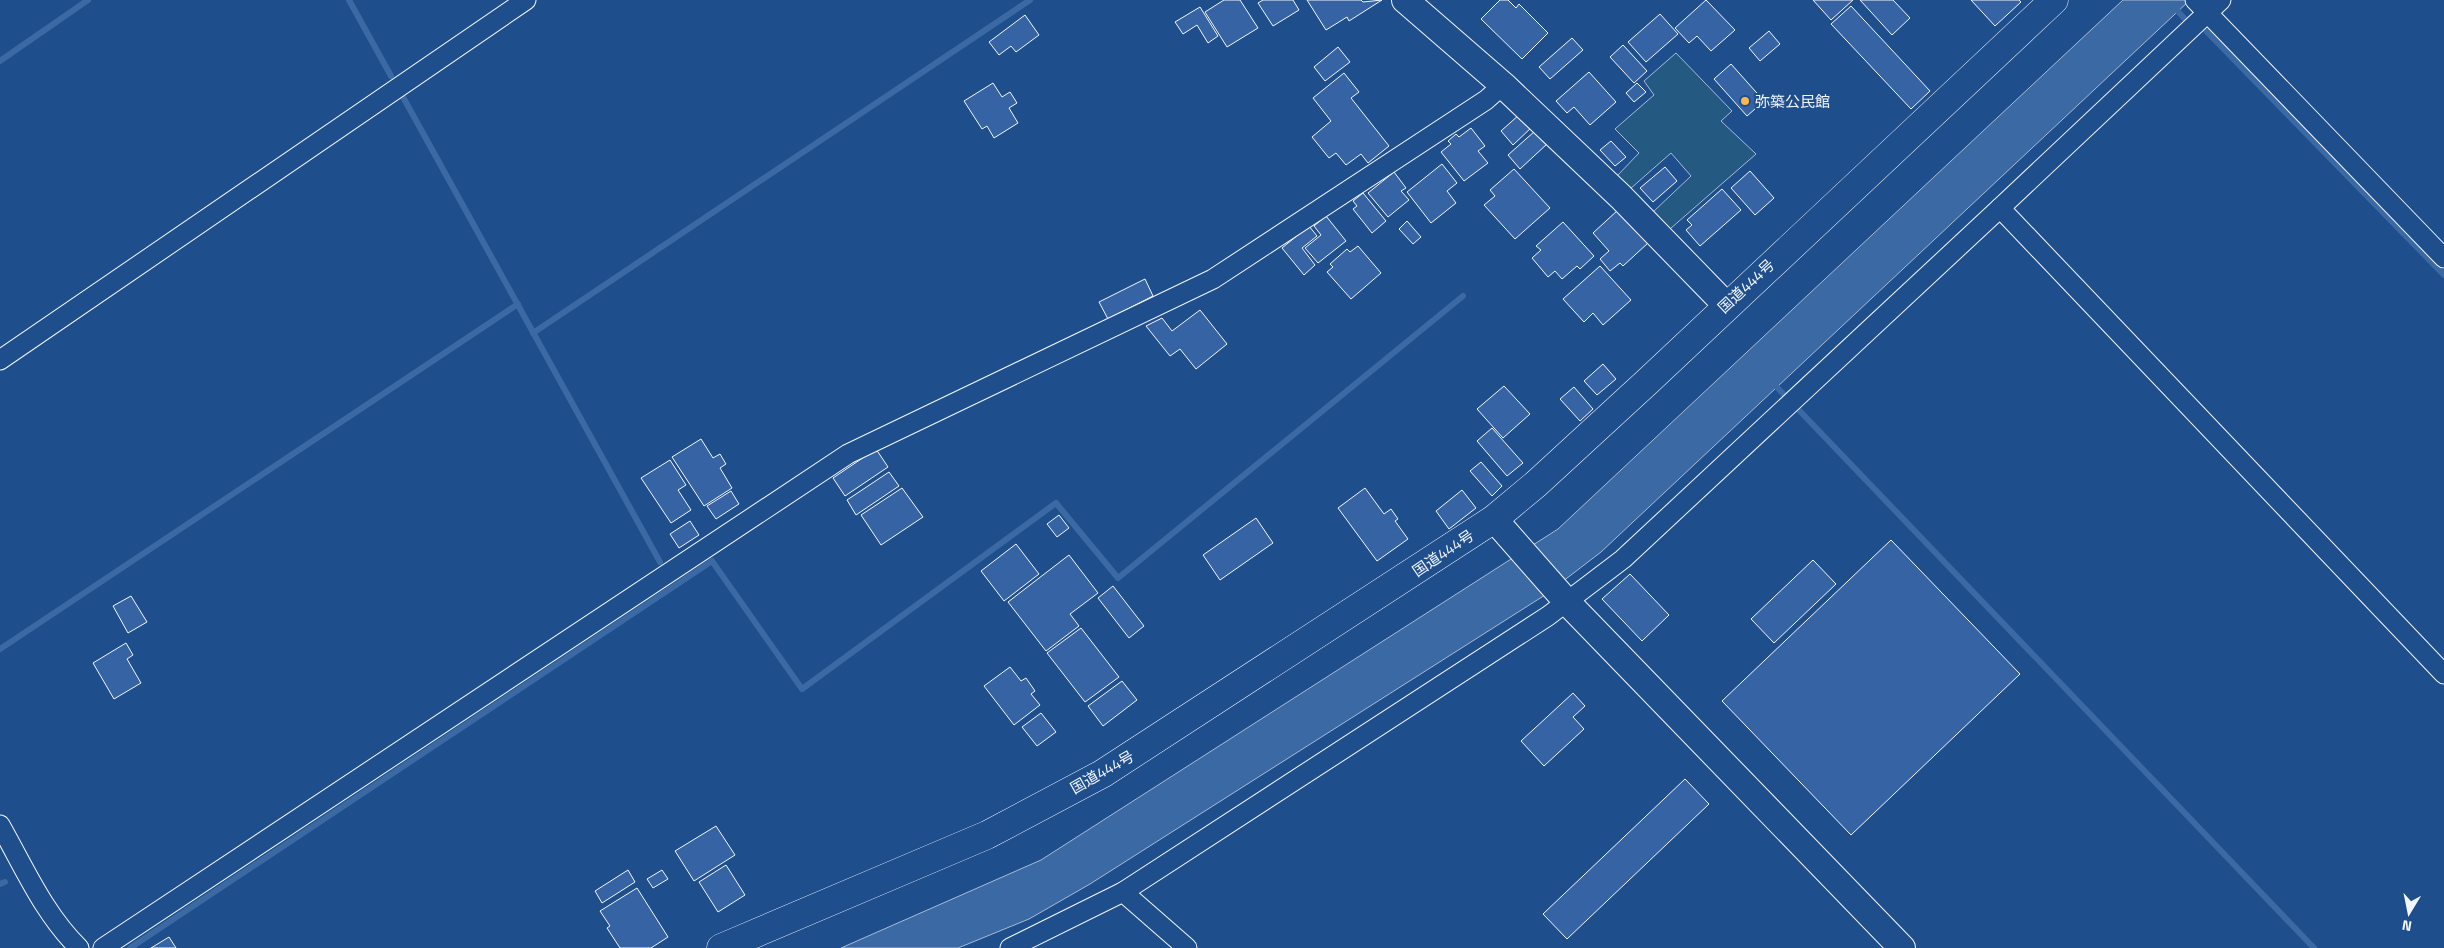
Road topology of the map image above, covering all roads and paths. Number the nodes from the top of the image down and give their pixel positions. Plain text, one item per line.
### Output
1 (526, 0) edge
2 (1405, 0) edge
3 (2054, 0) edge
4 (2220, 0) edge
5 (2200, 6) edge
6 (1503, 85) junction
7 (2000, 208) junction
8 (2444, 258) edge
9 (1726, 306) junction
10 (0, 360) edge
11 (1494, 519) junction
12 (1564, 598) junction
13 (2444, 674) edge
14 (0, 825) edge
15 (1123, 892) junction
16 (79, 948) edge
17 (103, 948) edge
18 (721, 948) edge
19 (1010, 948) edge
20 (1187, 948) edge
21 (1902, 948) edge

1 - 10 street
2 - 6 street
3 - 9 highway, 国道444号
4 - 5 street
5 - 7 street
5 - 8 street
6 - 9 street
6 - 17 street
7 - 12 street
7 - 13 street
9 - 11 highway, 国道444号
11 - 12 street
11 - 18 highway, 国道444号
12 - 15 street
12 - 21 street
14 - 16 street
15 - 19 street
15 - 20 street

